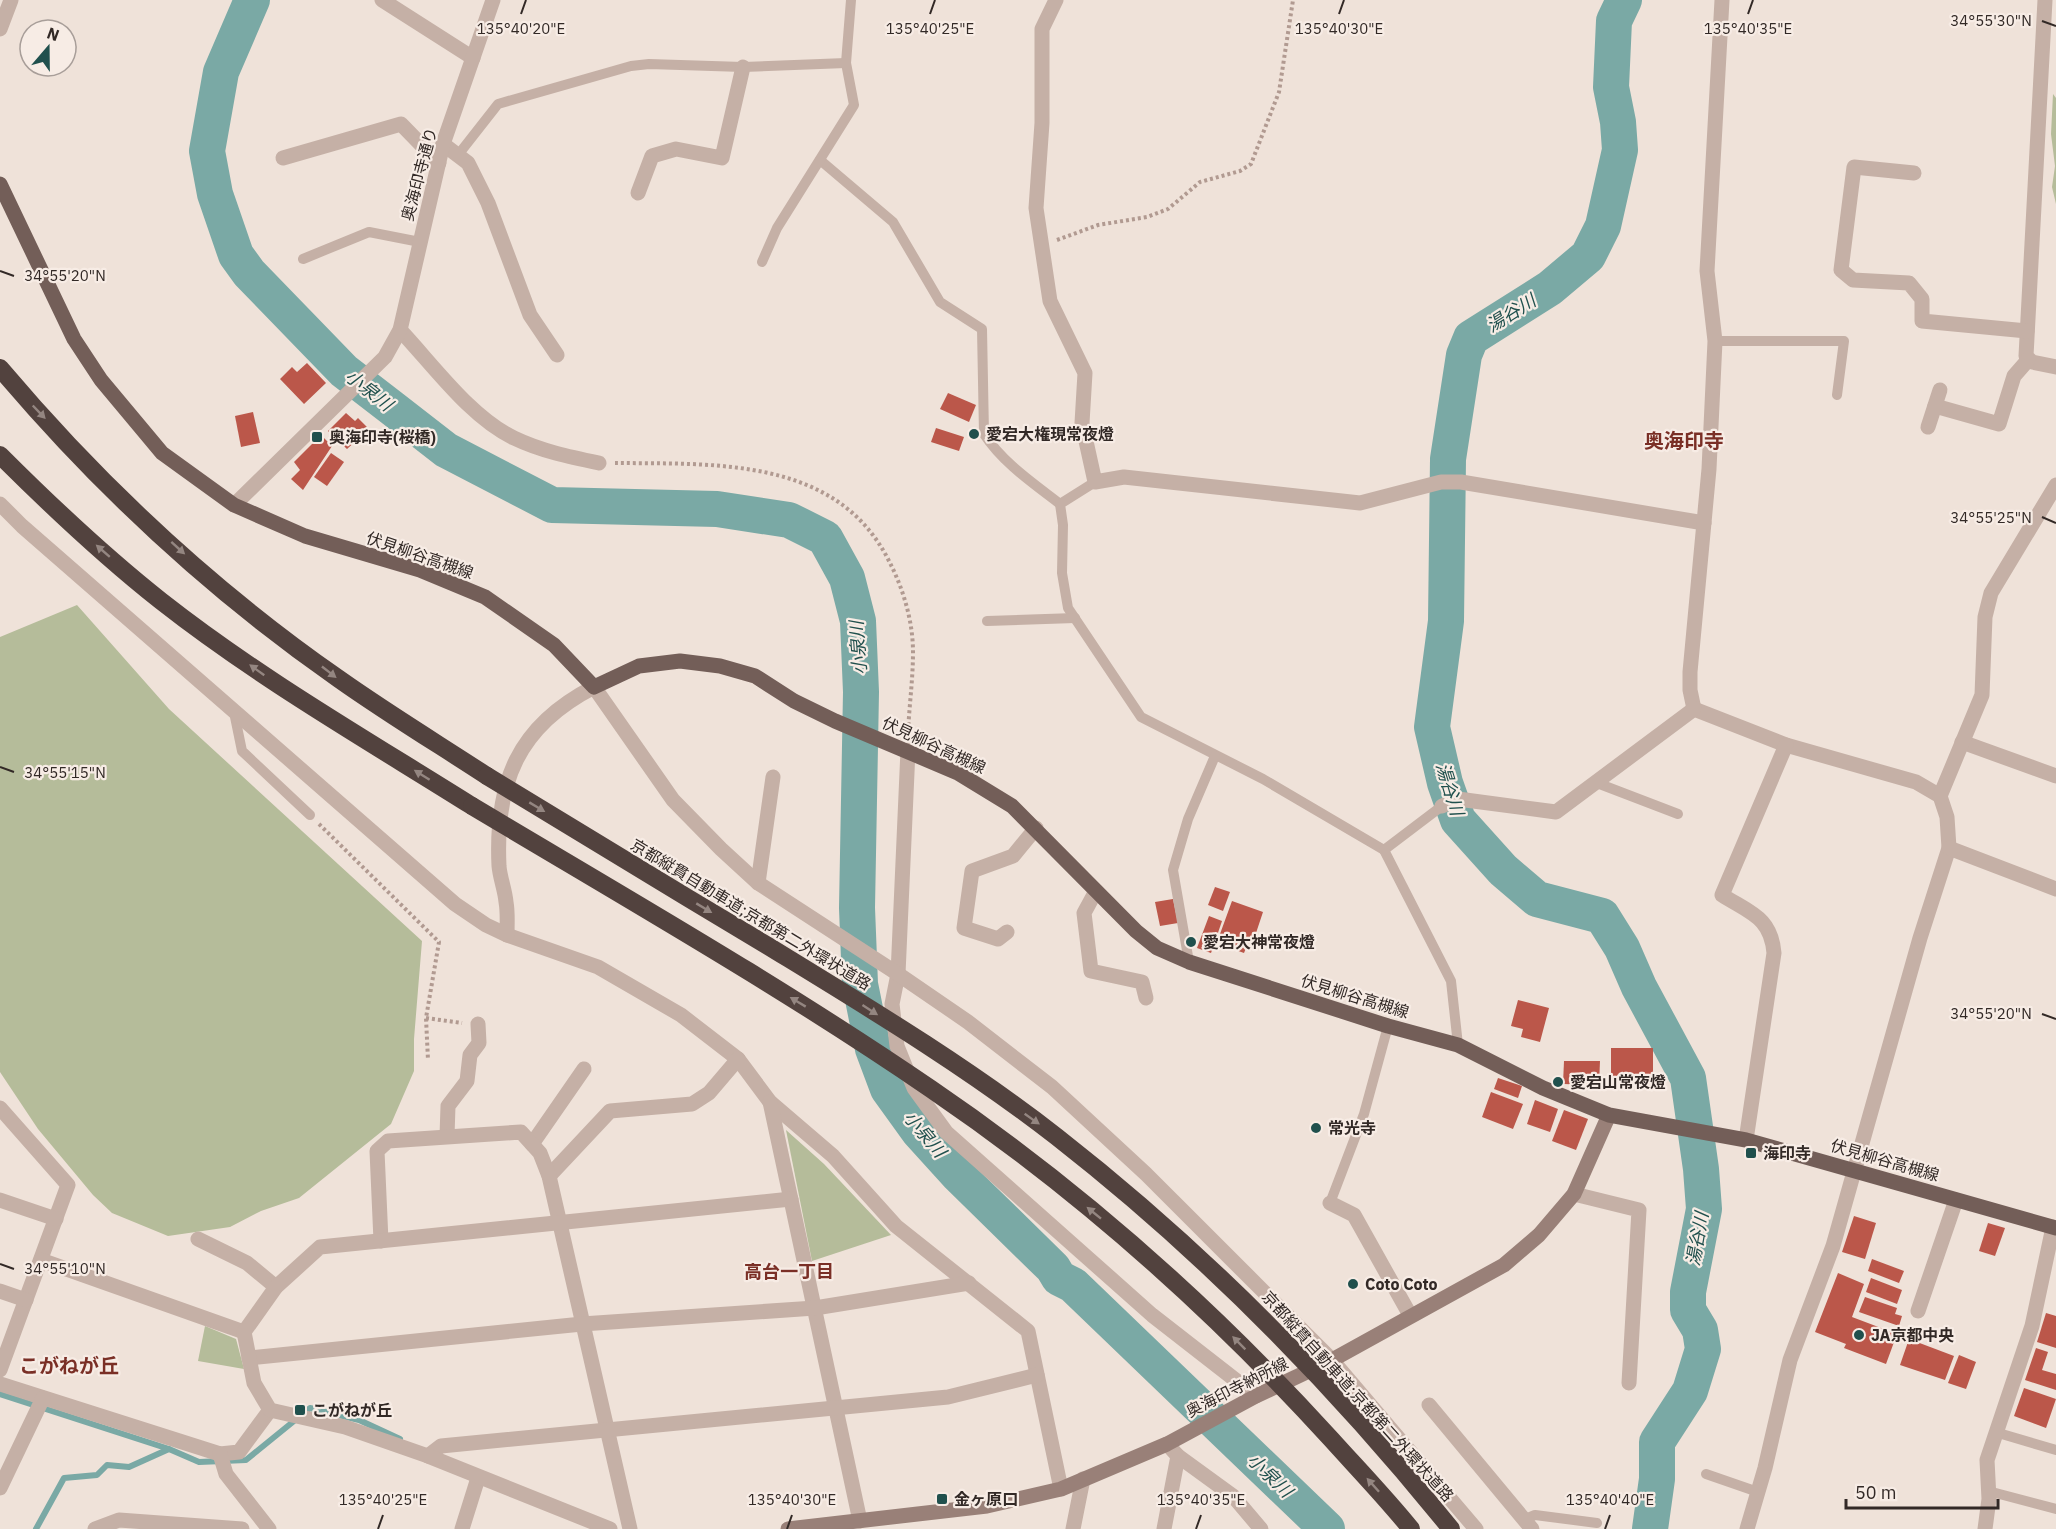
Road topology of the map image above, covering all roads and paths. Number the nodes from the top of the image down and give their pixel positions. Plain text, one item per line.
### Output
1 (382, 0) edge
2 (493, 0) edge
3 (851, 0) edge
4 (1056, 0) edge
5 (1293, 0) edge
6 (1722, 0) edge
7 (2045, 0) edge
8 (15, 3) edge
9 (0, 29) edge
10 (473, 58) junction
11 (846, 63) junction
12 (743, 67) junction
13 (443, 144) junction
14 (458, 155) junction
15 (283, 158) dead end
16 (820, 160) junction
17 (439, 163) junction
18 (1914, 173) dead end
19 (0, 184) edge
20 (638, 193) dead end
21 (420, 242) junction
22 (1042, 246) junction
23 (303, 259) dead end
24 (762, 262) dead end
25 (400, 330) junction
26 (2027, 331) junction
27 (1715, 341) junction
28 (557, 355) dead end
29 (2028, 360) junction
30 (2056, 367) edge
31 (0, 368) edge
32 (1940, 390) dead end
33 (1838, 395) dead end
34 (1935, 406) junction
35 (1928, 428) dead end
36 (0, 455) edge
37 (598, 463) joint
38 (1095, 482) junction
39 (2056, 485) edge
40 (0, 504) edge
41 (1060, 504) junction
42 (234, 505) junction
43 (1704, 524) junction
44 (1075, 618) junction
45 (987, 621) dead end
46 (594, 687) junction
47 (1694, 709) junction
48 (234, 711) junction
49 (1962, 742) junction
50 (1786, 745) junction
51 (905, 749) junction
52 (1215, 756) junction
53 (2056, 776) edge
54 (773, 777) dead end
55 (1597, 783) junction
56 (1940, 796) junction
57 (1442, 806) joint
58 (310, 814) joint
59 (1678, 814) dead end
60 (1036, 828) junction
61 (1949, 848) junction
62 (1384, 850) junction
63 (758, 884) junction
64 (2056, 889) edge
65 (1096, 891) junction
66 (1007, 932) dead end
67 (507, 934) junction
68 (1189, 962) junction
69 (894, 971) junction
70 (1146, 998) dead end
71 (426, 1018) junction
72 (478, 1024) joint
73 (1388, 1026) junction
74 (1458, 1045) junction
75 (428, 1059) dead end
76 (738, 1059) junction
77 (584, 1069) dead end
78 (771, 1102) junction
79 (0, 1108) edge
80 (1610, 1115) junction
81 (447, 1136) junction
82 (1746, 1140) junction
83 (532, 1144) junction
84 (1856, 1170) junction
85 (549, 1176) junction
86 (1574, 1194) junction
87 (791, 1199) junction
88 (0, 1200) edge
89 (1956, 1200) junction
90 (1330, 1203) joint
91 (56, 1220) junction
92 (560, 1223) junction
93 (2054, 1228) edge
94 (198, 1239) dead end
95 (381, 1241) junction
96 (40, 1260) junction
97 (969, 1283) junction
98 (276, 1287) junction
99 (0, 1291) edge
100 (26, 1300) junction
101 (814, 1308) junction
102 (1918, 1311) dead end
103 (1410, 1315) junction
104 (582, 1324) junction
105 (244, 1332) junction
106 (249, 1358) junction
107 (1332, 1360) junction
108 (0, 1370) edge
109 (1037, 1375) junction
110 (1629, 1383) dead end
111 (0, 1384) edge
112 (1250, 1399) junction
113 (41, 1403) junction
114 (1429, 1405) dead end
115 (836, 1408) junction
116 (270, 1410) junction
117 (606, 1430) junction
118 (1995, 1432) junction
119 (1167, 1444) junction
120 (2056, 1450) edge
121 (428, 1456) junction
122 (1178, 1456) junction
123 (221, 1459) junction
124 (1706, 1474) dead end
125 (478, 1478) junction
126 (1083, 1479) junction
127 (0, 1488) edge
128 (1061, 1489) junction
129 (1988, 1491) junction
130 (1758, 1492) junction
131 (2056, 1509) edge
132 (860, 1521) junction
133 (1597, 1523) dead end
134 (1528, 1524) edge
135 (95, 1529) edge
136 (242, 1529) edge
137 (269, 1529) edge
138 (462, 1529) edge
139 (610, 1529) edge
140 (630, 1529) edge
141 (788, 1529) edge
142 (1073, 1529) edge
143 (1164, 1529) edge
144 (1261, 1529) edge
145 (1411, 1529) edge
146 (1451, 1529) edge
147 (1476, 1529) edge
148 (1747, 1529) edge
149 (1985, 1529) edge

1 - 10 street
2 - 10 street, 奥海印寺通り
3 - 11 lane
4 - 22 street
5 - 22 path
6 - 27 street
7 - 26 street
8 - 9 street
10 - 13 street, 奥海印寺通り
11 - 12 lane
11 - 16 lane
12 - 14 lane
12 - 20 street
13 - 14 street
13 - 17 street, 奥海印寺通り
14 - 28 street
15 - 17 street
16 - 24 lane
16 - 41 lane
17 - 21 street, 奥海印寺通り
18 - 26 street
19 - 42 main road, 伏見柳谷高槻線
21 - 23 lane
21 - 25 street, 奥海印寺通り
22 - 38 street
25 - 37 street
25 - 42 street, 奥海印寺通り
26 - 29 street
27 - 33 lane
27 - 43 street
29 - 30 street
29 - 34 street
31 -> 146 highway, 京都縦貫自動車道;京都第二外環状道路, bridge
32 - 34 street
34 - 35 street
145 -> 36 highway, bridge
37 - 51 path
38 - 41 lane
38 - 43 street
39 - 49 street
40 - 48 street
41 - 44 lane
42 - 46 main road, 伏見柳谷高槻線
43 - 47 street
44 - 45 lane
44 - 52 lane
46 - 51 main road, 伏見柳谷高槻線
46 - 63 street
46 - 67 street
47 - 50 street
47 - 55 street
48 - 58 lane
48 - 67 street
49 - 53 street
49 - 56 street
50 - 56 street
50 - 82 street
51 - 60 main road, 伏見柳谷高槻線
51 - 69 street
52 - 62 lane
52 - 68 lane
54 - 63 street
55 - 57 street
55 - 59 lane
56 - 61 street
57 - 62 lane
58 - 71 path
60 - 65 main road, 伏見柳谷高槻線
60 - 66 street
61 - 64 street
61 - 84 street
62 - 74 lane
63 - 69 street
65 - 68 main road, 伏見柳谷高槻線
65 - 70 street
67 - 76 street
68 - 73 main road, 伏見柳谷高槻線
69 - 107 street
69 - 112 street
71 - 72 path
71 - 75 path
72 - 81 street
73 - 74 main road, 伏見柳谷高槻線
73 - 90 lane
74 - 80 main road, 伏見柳谷高槻線
76 - 78 street
76 - 85 street
77 - 83 street
78 - 87 street
78 - 97 street
79 - 91 street
80 - 82 main road, 伏見柳谷高槻線
80 - 86 main road, 奥海印寺納所線
81 - 83 street
81 - 95 street
82 - 84 main road, 伏見柳谷高槻線
83 - 85 street
84 - 89 main road, 伏見柳谷高槻線
84 - 130 street
85 - 92 street
86 - 103 main road, 奥海印寺納所線
86 - 110 street
87 - 92 street
87 - 101 street
88 - 91 street
89 - 93 main road, 伏見柳谷高槻線
89 - 102 street
90 - 103 street
91 - 96 street
92 - 95 street
92 - 104 street
93 - 118 street
94 - 98 street
95 - 98 street
96 - 100 street
96 - 105 street
97 - 101 street
97 - 109 street
98 - 105 street
99 - 100 street
100 - 108 street
101 - 104 street
101 - 115 street
103 - 107 main road, 奥海印寺納所線
104 - 106 street
104 - 117 street
105 - 106 street
106 - 116 street
107 - 112 main road, 奥海印寺納所線
107 - 147 street
109 - 115 street
109 - 128 street
111 - 113 street
112 - 119 main road, 奥海印寺納所線
113 - 123 street
113 - 127 street
114 - 134 street
115 - 117 street
115 - 132 street
116 - 121 street
116 - 123 street
117 - 121 street
117 - 140 street
118 - 120 lane
118 - 129 street
119 - 122 street
119 - 126 main road, 奥海印寺納所線
121 - 125 street
122 - 143 street
122 - 144 street
123 - 137 street
124 - 130 lane
125 - 138 street
125 - 139 street
126 - 128 main road, 奥海印寺納所線
126 - 142 street
128 - 132 main road, 奥海印寺納所線
129 - 131 lane
129 - 149 street
130 - 148 street
132 - 141 main road, 奥海印寺納所線
133 - 134 lane
135 - 136 street

